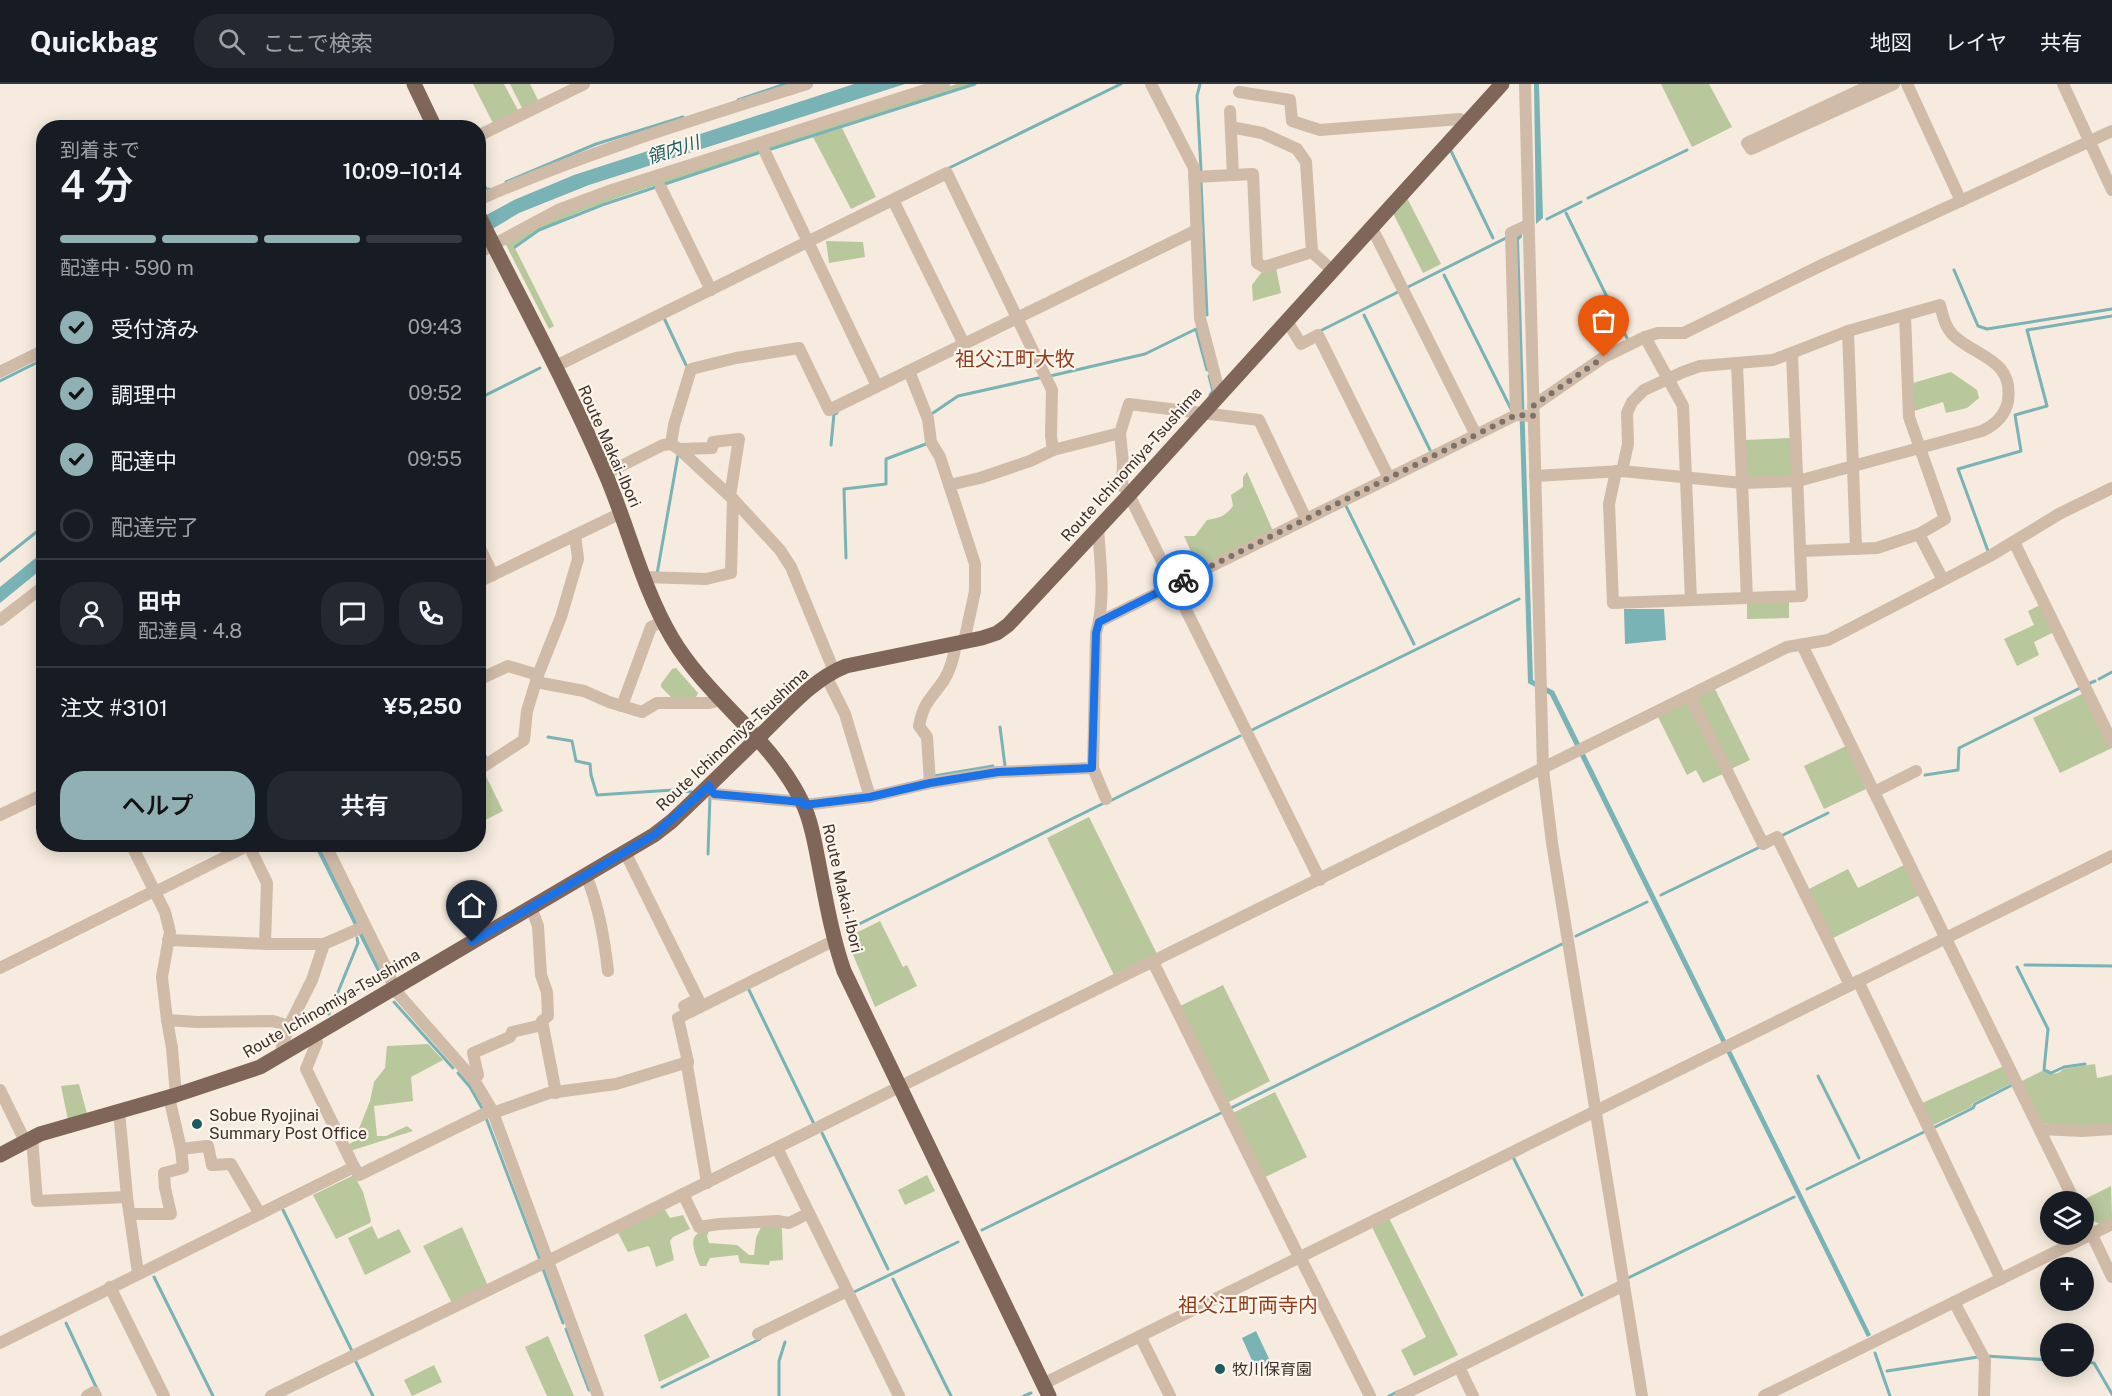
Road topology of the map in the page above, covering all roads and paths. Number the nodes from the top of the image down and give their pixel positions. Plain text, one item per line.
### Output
1 (414, 84) edge
2 (584, 84) edge
3 (807, 84) edge
4 (944, 84) edge
5 (1151, 84) edge
6 (1502, 84) edge
7 (1525, 84) edge
8 (1874, 84) edge
9 (1894, 84) edge
10 (1907, 84) edge
11 (2063, 84) edge
12 (1239, 92) dead end
13 (1230, 111) dead end
14 (431, 120) edge
15 (1467, 124) junction
16 (1231, 127) junction
17 (2112, 131) edge
18 (486, 132) edge
19 (2090, 142) junction
20 (765, 152) dead end
21 (1233, 175) junction
22 (1194, 177) junction
23 (661, 189) dead end
24 (2112, 190) edge
25 (486, 196) edge
26 (893, 200) junction
27 (1961, 201) junction
28 (1528, 225) junction
29 (1372, 228) junction
30 (486, 230) edge
31 (1197, 230) junction
32 (808, 242) junction
33 (493, 244) junction
34 (486, 248) edge
35 (1312, 252) junction
36 (1333, 271) junction
37 (711, 290) junction
38 (1905, 315) junction
39 (1018, 317) junction
40 (1287, 321) junction
41 (1848, 331) junction
42 (1645, 337) junction
43 (964, 344) junction
44 (36, 354) edge
45 (1792, 354) junction
46 (1737, 364) junction
47 (554, 367) junction
48 (909, 371) junction
49 (0, 372) edge
50 (1668, 379) junction
51 (877, 386) junction
52 (1222, 390) junction
53 (1201, 414) junction
54 (1526, 414) junction
55 (1119, 433) junction
56 (1476, 435) junction
57 (675, 446) junction
58 (1920, 448) junction
59 (1053, 450) junction
60 (1853, 466) junction
61 (1619, 471) junction
62 (606, 474) junction
63 (1535, 476) junction
64 (1686, 477) junction
65 (1389, 478) junction
66 (1798, 481) junction
67 (1742, 483) junction
68 (949, 485) junction
69 (2112, 488) edge
70 (1130, 494) junction
71 (731, 497) junction
72 (621, 513) junction
73 (1306, 519) junction
74 (1098, 527) junction
75 (1919, 534) junction
76 (575, 535) junction
77 (2014, 542) junction
78 (1856, 549) junction
79 (1801, 551) junction
80 (486, 560) edge
81 (494, 575) junction
82 (644, 577) junction
83 (486, 578) edge
84 (1943, 580) junction
85 (1173, 584) junction
86 (36, 592) edge
87 (1747, 598) junction
88 (1691, 600) junction
89 (0, 620) edge
90 (663, 621) junction
91 (1099, 622) junction
92 (960, 643) junction
93 (1802, 645) junction
94 (830, 673) junction
95 (486, 676) edge
96 (537, 678) junction
97 (1690, 696) junction
98 (722, 700) junction
99 (622, 706) junction
100 (758, 737) junction
101 (2112, 742) edge
102 (486, 765) edge
103 (1092, 768) junction
104 (1543, 769) junction
105 (1916, 771) dead end
106 (930, 783) junction
107 (709, 786) junction
108 (1874, 792) junction
109 (870, 797) junction
110 (36, 798) edge
111 (1106, 799) dead end
112 (803, 803) junction
113 (0, 815) edge
114 (135, 852) edge
115 (236, 852) edge
116 (253, 852) edge
117 (328, 852) edge
118 (625, 852) junction
119 (2112, 856) edge
120 (586, 875) junction
121 (1320, 880) junction
122 (154, 892) junction
123 (531, 908) junction
124 (361, 928) junction
125 (1946, 938) junction
126 (168, 940) junction
127 (833, 941) junction
128 (265, 943) junction
129 (324, 944) junction
130 (1153, 962) junction
131 (0, 968) edge
132 (608, 971) dead end
133 (1854, 983) junction
134 (393, 988) junction
135 (678, 1018) junction
136 (167, 1020) junction
137 (542, 1024) junction
138 (289, 1026) junction
139 (313, 1035) junction
140 (285, 1052) junction
141 (688, 1062) junction
142 (474, 1080) junction
143 (900, 1087) junction
144 (0, 1090) edge
145 (556, 1093) junction
146 (172, 1096) junction
147 (118, 1111) junction
148 (1596, 1111) junction
149 (493, 1112) junction
150 (2040, 1129) junction
151 (2112, 1129) edge
152 (28, 1139) junction
153 (777, 1148) junction
154 (181, 1149) junction
155 (0, 1155) edge
156 (354, 1167) junction
157 (707, 1183) junction
158 (2070, 1191) edge
159 (683, 1194) junction
160 (127, 1197) junction
161 (809, 1213) junction
162 (130, 1214) junction
163 (260, 1214) junction
164 (2112, 1224) edge
165 (2094, 1233) edge
166 (2094, 1240) edge
167 (2069, 1245) edge
168 (1300, 1257) junction
169 (548, 1261) junction
170 (138, 1273) junction
171 (2112, 1276) edge
172 (2001, 1279) junction
173 (1624, 1285) junction
174 (110, 1287) junction
175 (847, 1291) junction
176 (1954, 1302) junction
177 (758, 1334) dead end
178 (1140, 1336) junction
179 (0, 1342) edge
180 (1459, 1367) junction
181 (1046, 1390) edge
182 (87, 1396) edge
183 (96, 1396) edge
184 (164, 1396) edge
185 (271, 1396) edge
186 (598, 1396) edge
187 (900, 1396) edge
188 (1170, 1396) edge
189 (1370, 1396) edge
190 (1401, 1396) edge
191 (1473, 1396) edge
192 (1642, 1396) edge
193 (1764, 1396) edge
194 (1984, 1396) edge

1 - 14 main road
2 - 18 street
3 - 25 street
4 - 33 street
5 - 22 street
6 - 15 main road, Route Ichinomiya-Tsushima
7 - 28 street
8 - 9 street
10 - 27 street
11 - 19 street
12 - 15 street
13 - 16 street
15 - 29 main road, Route Ichinomiya-Tsushima
16 - 21 street
16 - 35 street
17 - 19 street
19 - 24 street
19 - 27 street
20 - 32 street
21 - 22 street
21 - 35 street
22 - 31 street
23 - 37 street
26 - 32 street
26 - 39 street
26 - 43 street
27 - 42 street
28 - 54 street
28 - 54 street
29 - 36 main road, Route Ichinomiya-Tsushima
29 - 56 street
30 - 33 main road, Route Makai-Ibori
31 - 39 street
31 - 52 street
32 - 37 street
32 - 51 street
33 - 34 street
33 - 47 main road, Route Makai-Ibori
35 - 36 street
36 - 40 main road, Route Ichinomiya-Tsushima
37 - 47 street
38 - 41 street
38 - 58 street
38 - 58 street
39 - 43 street
39 - 59 street
40 - 52 main road, Route Ichinomiya-Tsushima
40 - 65 street
41 - 45 street
41 - 60 street
42 - 50 street
42 - 54 street
43 - 48 street
44 - 49 street
45 - 46 street
45 - 66 street
46 - 50 street
46 - 67 street
47 - 62 main road, Route Makai-Ibori
48 - 51 street
48 - 68 street
50 - 61 street
50 - 64 street
51 - 57 street
52 - 53 main road, Route Ichinomiya-Tsushima
53 - 55 street
53 - 70 main road, Route Ichinomiya-Tsushima
53 - 73 street
54 - 56 street
54 - 63 street
55 - 59 street
55 - 70 street
56 - 65 street
57 - 62 street
57 - 71 street
57 - 71 street
58 - 60 street
58 - 75 street
59 - 68 street
60 - 66 street
60 - 78 street
61 - 63 street
61 - 64 street
61 - 88 street
62 - 72 main road, Route Makai-Ibori
63 - 104 street
64 - 67 street
64 - 88 street
65 - 73 street
66 - 67 street
66 - 79 street
67 - 87 street
68 - 92 street
69 - 77 street
70 - 74 main road, Route Ichinomiya-Tsushima
70 - 85 street
71 - 82 street
71 - 94 street
72 - 76 street
72 - 82 main road, Route Makai-Ibori
73 - 85 street
74 - 91 street
74 - 92 main road, Route Ichinomiya-Tsushima
75 - 78 street
75 - 84 street
76 - 81 street
76 - 96 street
77 - 84 street
77 - 101 street
78 - 79 street
79 - 87 street
80 - 81 street
81 - 83 street
82 - 90 main road, Route Makai-Ibori
84 - 93 street
85 - 91 street
85 - 121 street
86 - 89 street
87 - 88 street
90 - 98 main road, Route Makai-Ibori
90 - 99 street
91 - 103 street
92 - 94 main road, Route Ichinomiya-Tsushima
92 - 106 street
93 - 97 street
93 - 108 street
94 - 100 main road, Route Ichinomiya-Tsushima
94 - 109 street
95 - 96 street
96 - 99 street
96 - 102 street
97 - 104 street
97 - 133 street
98 - 99 street
98 - 100 main road, Route Makai-Ibori
100 - 107 main road, Route Ichinomiya-Tsushima
100 - 112 main road, Route Makai-Ibori
103 - 106 street
103 - 111 street
104 - 121 street
104 - 148 street
105 - 108 street
106 - 109 street
107 - 112 street
107 - 118 main road, Route Ichinomiya-Tsushima
108 - 125 street
109 - 112 street
110 - 113 street
112 - 127 main road, Route Makai-Ibori
114 - 122 street
115 - 122 street
116 - 128 street
117 - 124 street
118 - 120 main road, Route Ichinomiya-Tsushima
118 - 135 street
119 - 125 street
120 - 123 main road, Route Ichinomiya-Tsushima
120 - 132 street
121 - 130 street
122 - 126 street
122 - 131 street
123 - 134 main road, Route Ichinomiya-Tsushima
123 - 137 street
124 - 129 street
124 - 134 street
125 - 133 street
125 - 150 street
126 - 128 street
126 - 136 street
127 - 135 street
127 - 143 main road, Route Makai-Ibori
128 - 129 street
129 - 138 street
130 - 143 street
130 - 168 street
133 - 148 street
133 - 172 street
134 - 139 main road, Route Ichinomiya-Tsushima
134 - 142 street
135 - 141 street
136 - 138 street
136 - 146 street
137 - 142 street
137 - 145 street
138 - 140 street
139 - 140 main road, Route Ichinomiya-Tsushima
139 - 156 street
140 - 146 main road, Route Ichinomiya-Tsushima
141 - 145 street
141 - 157 street
142 - 149 street
143 - 153 street
143 - 181 main road, Route Makai-Ibori
144 - 152 street
145 - 149 street
146 - 147 main road, Route Ichinomiya-Tsushima
146 - 154 street
147 - 152 main road, Route Ichinomiya-Tsushima
147 - 160 street
148 - 168 street
148 - 173 street
149 - 156 street
149 - 169 street
150 - 151 street
150 - 158 street
152 - 155 main road, Route Ichinomiya-Tsushima
152 - 160 street
153 - 157 street
153 - 161 street
154 - 162 street
154 - 163 street
156 - 163 street
157 - 159 street
159 - 161 street
159 - 169 street
160 - 162 street
161 - 175 street
162 - 170 street
163 - 170 street
164 - 165 street
166 - 171 street
167 - 172 street
168 - 178 street
168 - 189 street
169 - 185 street
169 - 186 street
170 - 174 street
172 - 176 street
173 - 180 street
173 - 192 street
174 - 179 street
174 - 184 street
175 - 177 street
175 - 187 street
176 - 193 street
176 - 194 street
178 - 181 street
178 - 188 street
180 - 190 street
180 - 191 street
182 - 183 street

